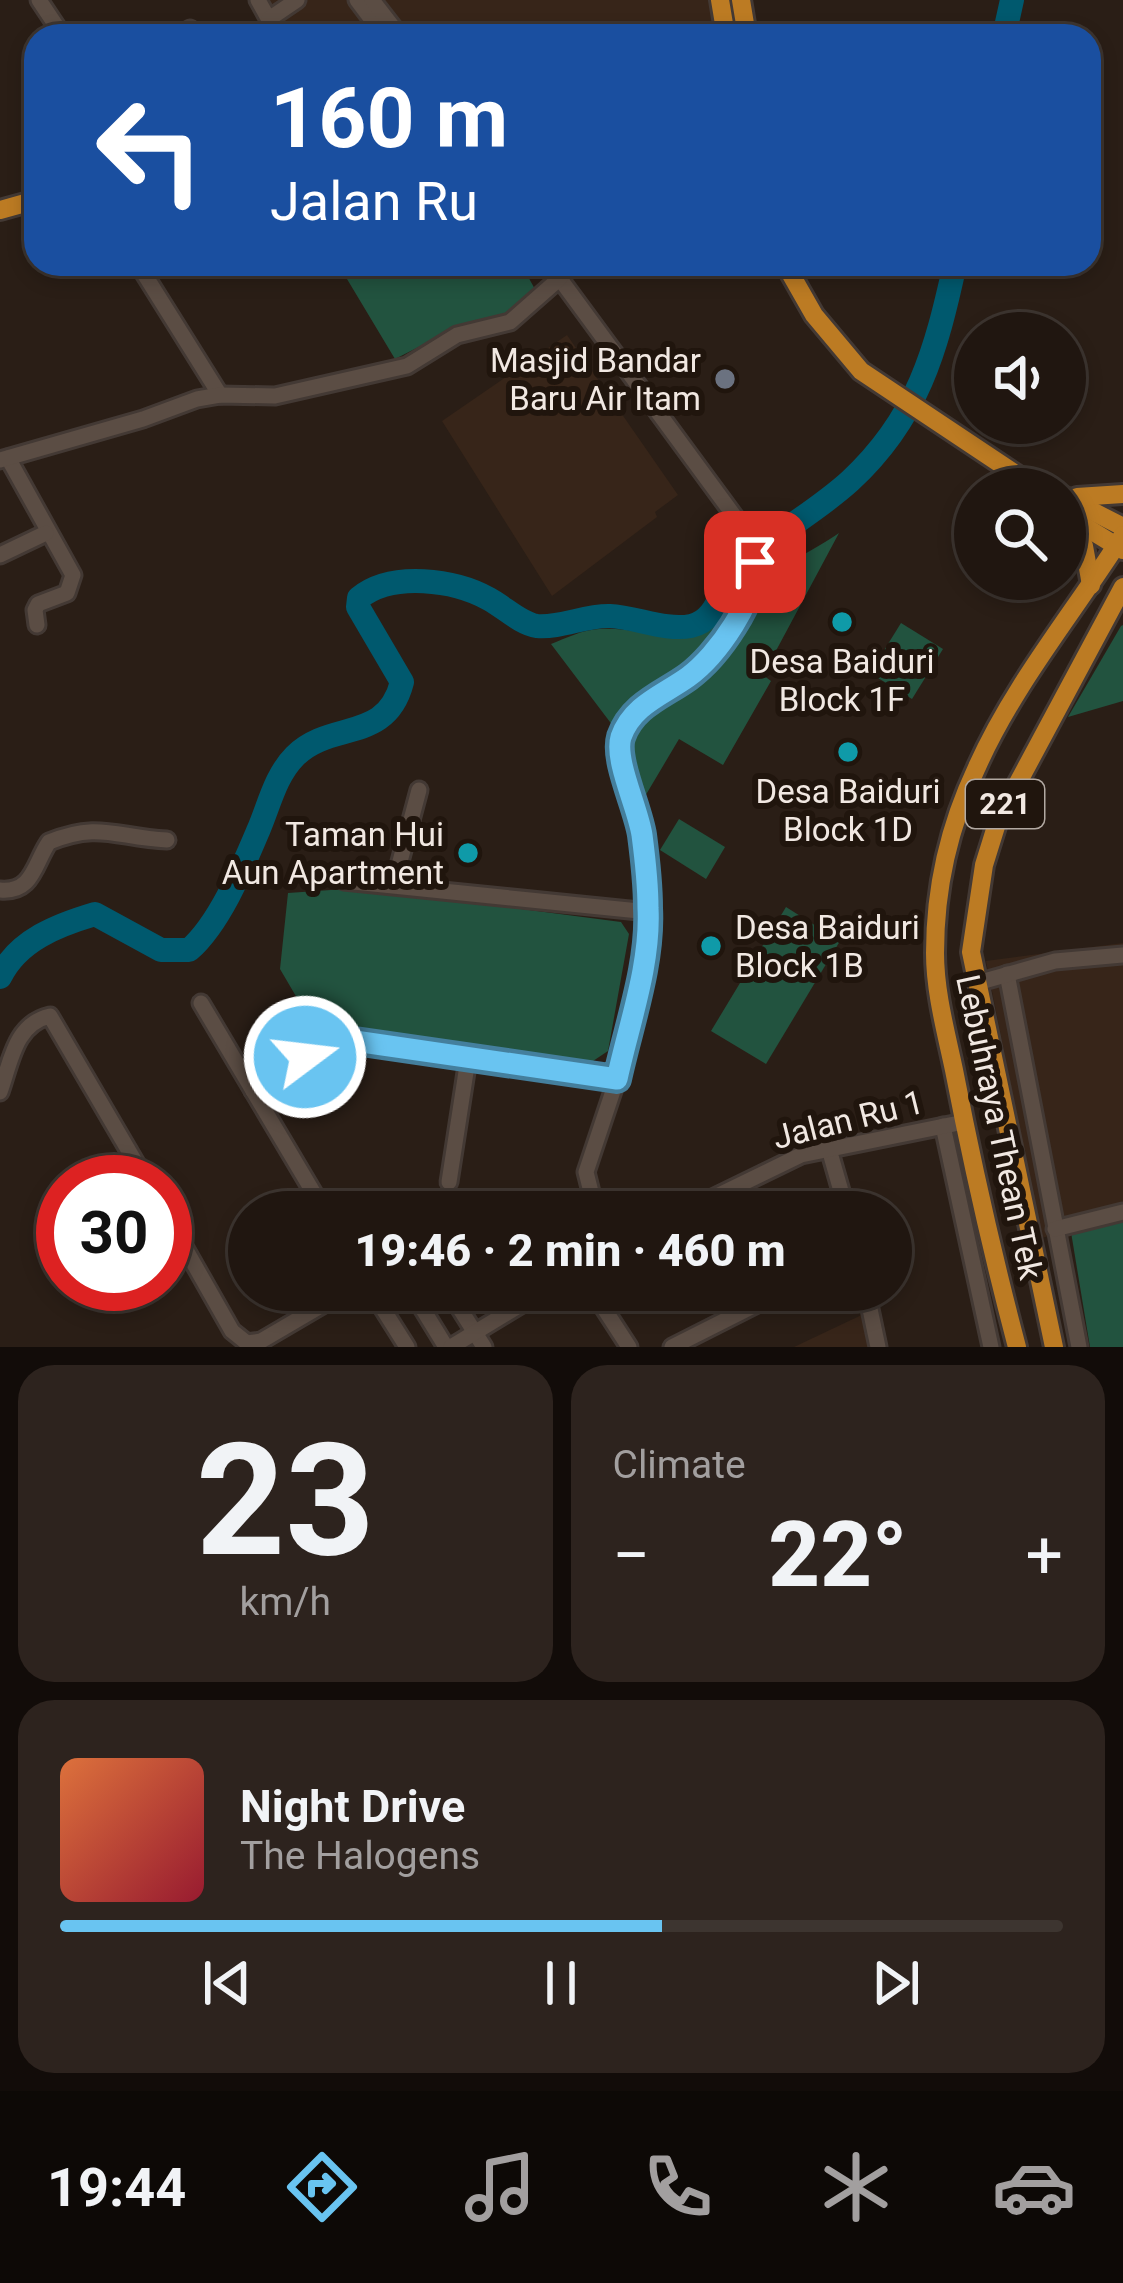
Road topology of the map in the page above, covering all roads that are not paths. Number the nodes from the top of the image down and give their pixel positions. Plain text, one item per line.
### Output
1 (258, 0) edge
2 (297, 0) edge
3 (372, 0) edge
4 (269, 20) junction
5 (271, 24) edge
6 (391, 24) edge
7 (146, 276) edge
8 (799, 276) edge
9 (560, 278) joint
10 (220, 394) junction
11 (4, 459) edge
12 (1006, 468) edge
13 (1123, 494) edge
14 (1086, 496) edge
15 (1086, 513) edge
16 (1086, 523) edge
17 (46, 532) junction
18 (1121, 539) edge
19 (0, 555) edge
20 (1086, 559) edge
21 (1090, 585) junction
22 (1123, 587) edge
23 (1114, 614) edge
24 (37, 625) dead end
25 (419, 790) dead end
26 (167, 840) dead end
27 (344, 881) dead end
28 (394, 884) junction
29 (0, 890) edge
30 (649, 912) junction
31 (1122, 961) edge
32 (1007, 974) junction
33 (977, 983) junction
34 (201, 1004) dead end
35 (468, 1059) junction
36 (617, 1079) junction
37 (253, 1091) junction
38 (0, 1092) edge
39 (954, 1124) junction
40 (829, 1149) junction
41 (131, 1155) edge
42 (448, 1182) dead end
43 (313, 1191) edge
44 (591, 1191) edge
45 (726, 1191) edge
46 (841, 1191) edge
47 (1123, 1212) edge
48 (1055, 1228) junction
49 (192, 1261) edge
50 (312, 1311) edge
51 (384, 1311) edge
52 (425, 1311) edge
53 (461, 1311) edge
54 (517, 1311) edge
55 (606, 1311) edge
56 (743, 1311) edge
57 (870, 1311) edge
58 (479, 1340) edge
59 (407, 1347) edge
60 (448, 1347) edge
61 (629, 1347) edge
62 (672, 1347) edge
63 (878, 1347) edge
64 (992, 1347) edge
65 (1017, 1347) edge
66 (1054, 1347) edge
67 (1079, 1347) edge

1 - 4 street
2 - 4 street
3 - 6 street
4 - 5 street
7 - 10 street
8 - 12 main road
9 - 10 street
9 - 30 street
10 - 11 street
11 - 17 street
13 - 14 main road
15 - 18 main road
16 - 18 main road
17 - 19 street
17 - 24 street
18 - 21 main road, Lebuhraya Thean Tek / 221
20 - 21 main road
21 - 39 main road, Lebuhraya Thean Tek / 221
22 - 23 main road, Lebuhraya Thean Tek / 221
23 - 33 main road, Lebuhraya Thean Tek / 221
25 - 28 street
26 - 29 street
27 - 28 street
28 - 30 street
30 - 36 street
31 - 32 street
32 - 33 street
32 - 48 street
33 - 66 main road, Lebuhraya Thean Tek / 221
34 - 37 street
35 - 36 street
35 - 37 street
35 - 42 street
36 - 44 street
37 - 43 street
38 - 41 street
39 - 40 street, Jalan Ru 1
39 - 64 street, Jalan Ru 1
39 - 65 main road, Lebuhraya Thean Tek / 221
40 - 45 street, Jalan Ru 1
40 - 46 street
47 - 48 street
48 - 67 street
49 - 50 street
51 - 59 street
52 - 60 street
53 - 58 street
54 - 58 street
55 - 61 street
56 - 62 street
57 - 63 street
58 - 60 street

